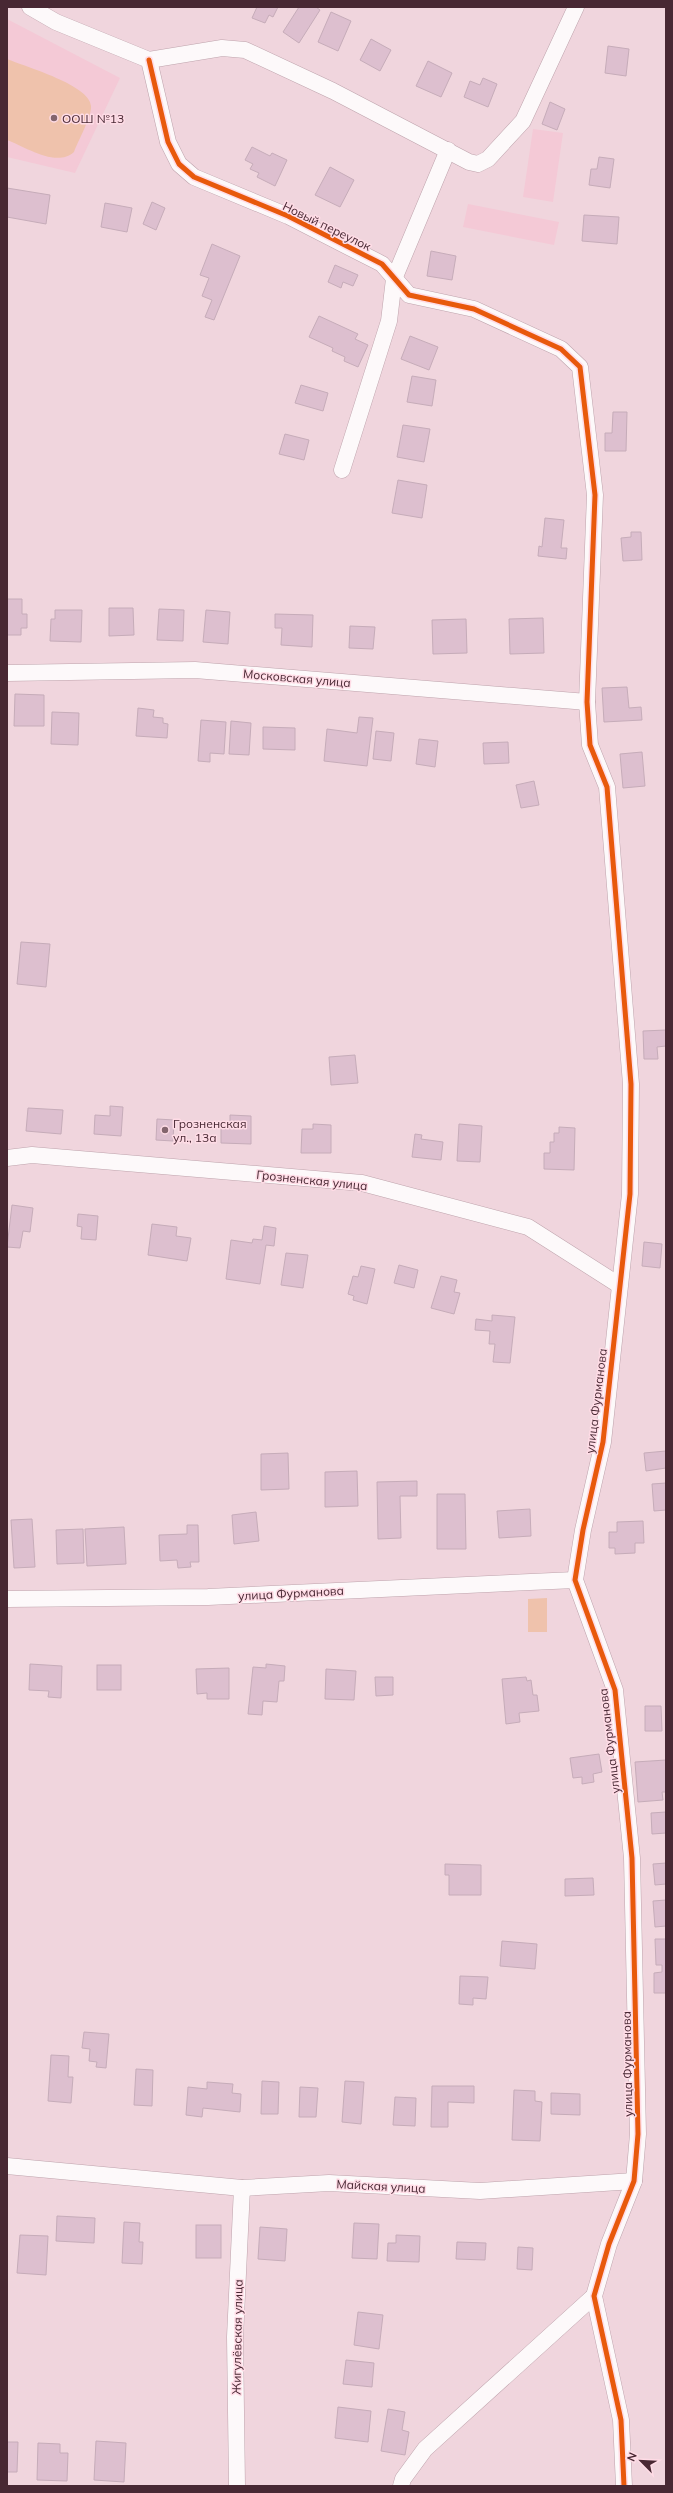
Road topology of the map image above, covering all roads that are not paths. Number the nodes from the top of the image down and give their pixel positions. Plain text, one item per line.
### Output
1 (30, 7) edge
2 (576, 7) edge
3 (150, 60) junction
4 (448, 150) junction
5 (394, 279) junction
6 (342, 470) dead end
7 (7, 673) edge
8 (587, 702) junction
9 (7, 1158) edge
10 (619, 1285) junction
11 (575, 1580) junction
12 (7, 1599) edge
13 (7, 2166) edge
14 (634, 2181) junction
15 (242, 2188) junction
16 (594, 2296) junction
17 (237, 2486) edge
18 (401, 2486) edge
19 (624, 2486) edge

1 - 3 street
2 - 4 street
3 - 4 street
3 - 5 street, Новый переулок
4 - 5 street
5 - 6 street
5 - 8 street, Новый переулок
7 - 8 street, Московская улица
8 - 10 street, улица Фурманова
9 - 10 street, Грозненская улица
10 - 11 street, улица Фурманова
11 - 12 street, улица Фурманова
11 - 14 street, улица Фурманова
13 - 15 street, Майская улица
14 - 15 street, Майская улица
14 - 16 street
15 - 17 street, Жигулёвская улица
16 - 18 street
16 - 19 street

